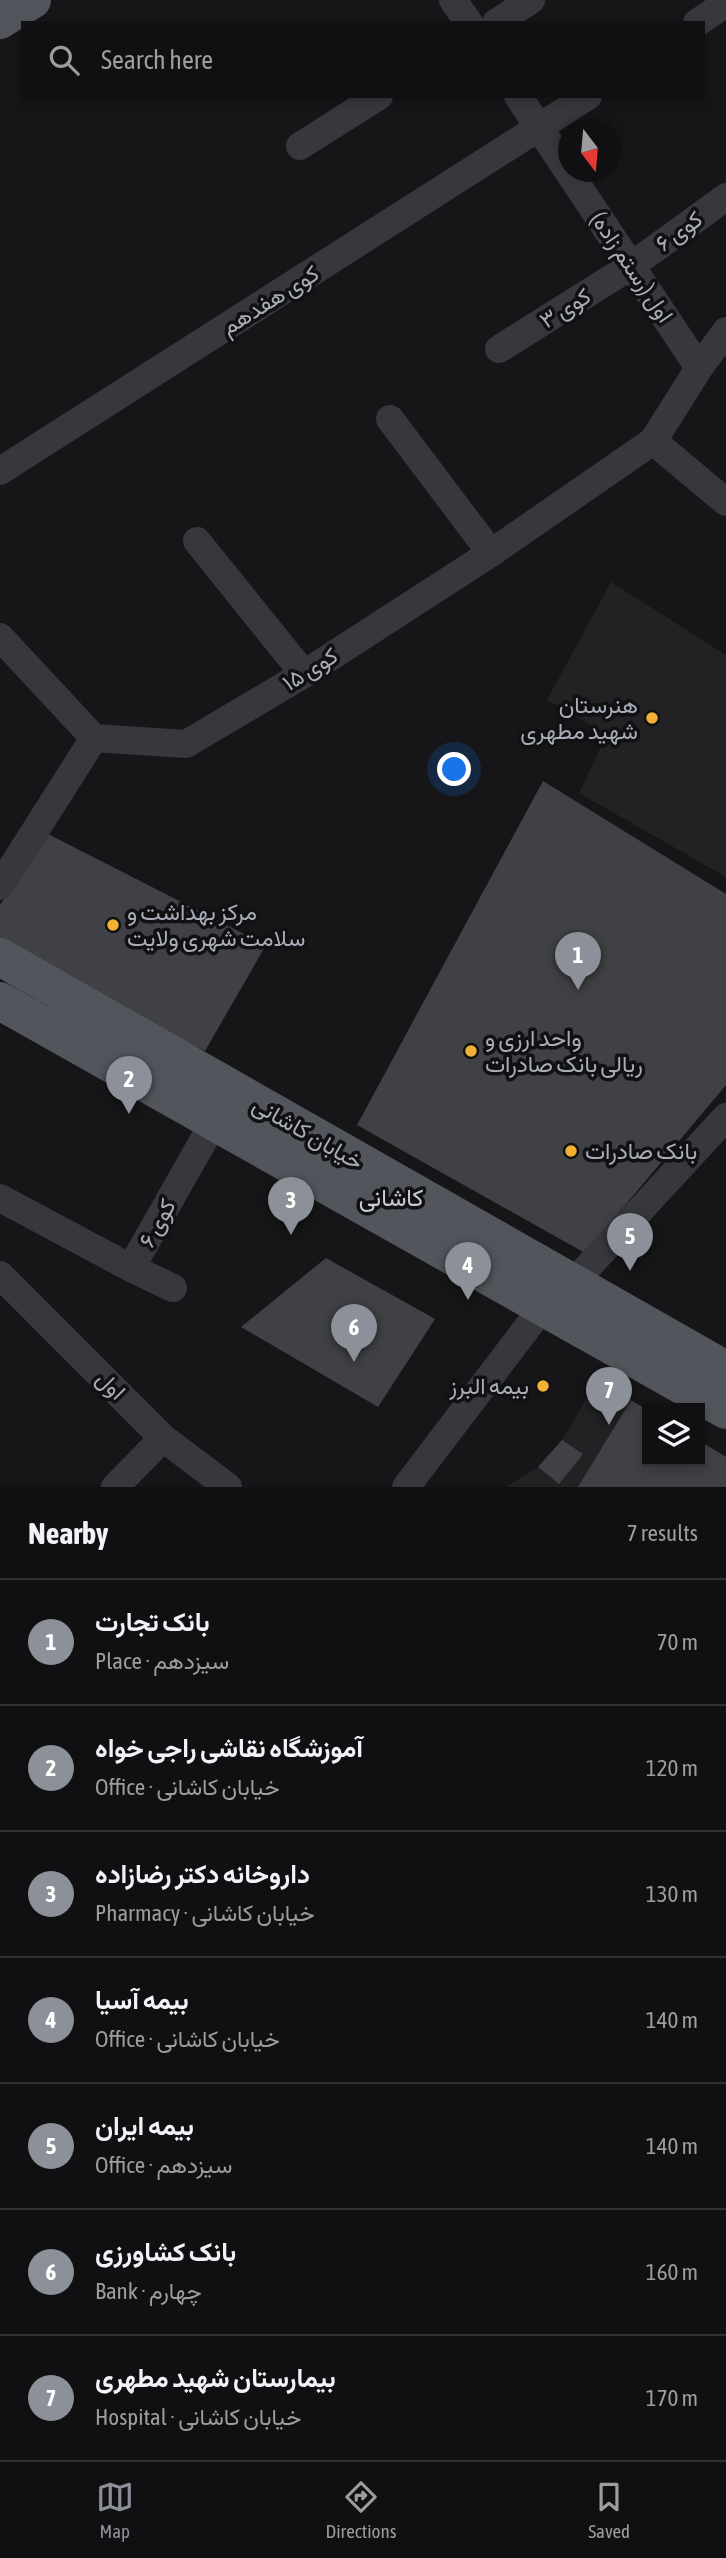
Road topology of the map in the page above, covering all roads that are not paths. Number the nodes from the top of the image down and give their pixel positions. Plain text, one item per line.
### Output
1 (32, 0) edge
2 (453, 0) edge
3 (531, 0) edge
4 (726, 3) edge
5 (0, 20) edge
6 (467, 21) edge
7 (499, 21) edge
8 (700, 21) edge
9 (376, 98) edge
10 (519, 98) edge
11 (585, 98) edge
12 (540, 129) junction
13 (300, 146) dead end
14 (726, 197) edge
15 (631, 266) junction
16 (726, 331) edge
17 (499, 349) dead end
18 (699, 368) junction
19 (390, 419) dead end
20 (653, 441) junction
21 (0, 471) edge
22 (726, 502) edge
23 (197, 541) dead end
24 (491, 553) junction
25 (0, 637) edge
26 (304, 674) junction
27 (94, 738) junction
28 (0, 886) edge
29 (0, 957) edge
30 (0, 1001) edge
31 (726, 1117) edge
32 (214, 1122) junction
33 (0, 1198) edge
34 (131, 1268) junction
35 (573, 1283) junction
36 (3, 1284) edge
37 (173, 1288) dead end
38 (543, 1307) junction
39 (726, 1370) edge
40 (726, 1410) edge
41 (163, 1438) junction
42 (115, 1487) edge
43 (228, 1487) edge
44 (406, 1487) edge

1 - 5 main road
2 - 6 street
3 - 7 street
4 - 8 street
9 - 13 street
10 - 12 street, اول (رستم زاده)
11 - 12 street, کوی هفدهم
12 - 15 street, اول (رستم زاده)
12 - 21 street, کوی هفدهم
14 - 15 street, کوی ۶
15 - 17 street, کوی ۳
15 - 18 street, اول (رستم زاده)
16 - 18 street
18 - 20 street
19 - 24 street
20 - 22 street
20 - 24 street, کوی ۱۵
23 - 26 street
24 - 26 street, کوی ۱۵
25 - 27 street
26 - 27 street, کوی ۱۵
27 - 28 street
29 - 35 main road, خیابان کاشانی
30 - 32 main road, خیابان کاشانی
31 - 35 street
32 - 34 street, کوی ۶
32 - 38 main road, خیابان کاشانی
33 - 34 street, کوی ۶
34 - 37 street
35 - 39 main road, خیابان کاشانی
36 - 41 street, اول
38 - 40 main road, خیابان کاشانی
38 - 44 street
41 - 42 street
41 - 43 street, اول

